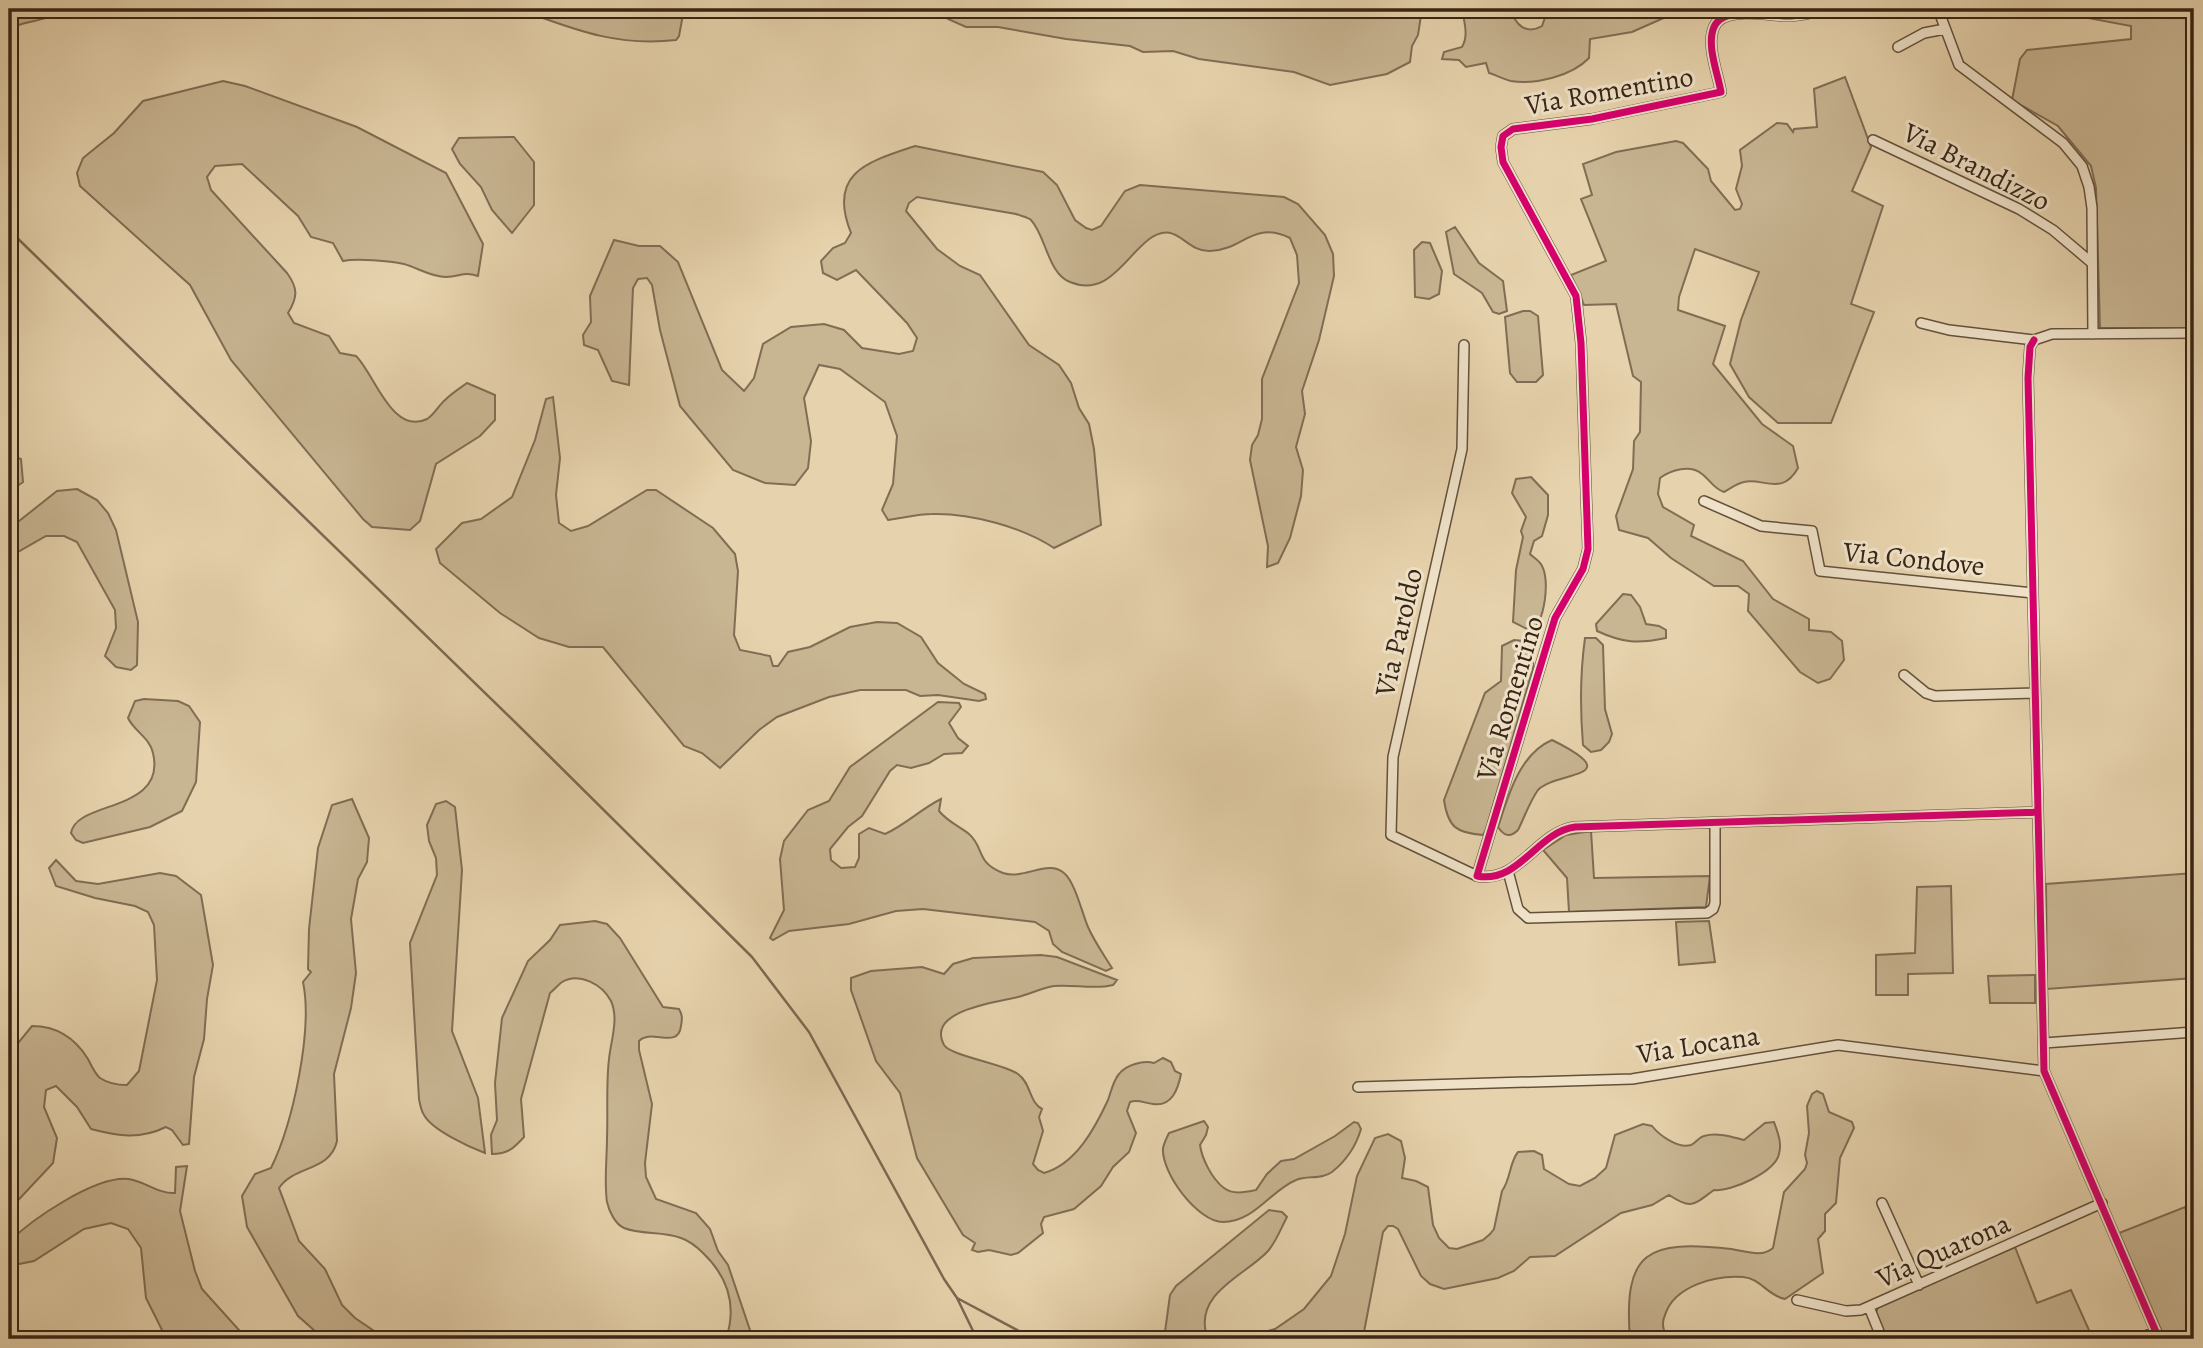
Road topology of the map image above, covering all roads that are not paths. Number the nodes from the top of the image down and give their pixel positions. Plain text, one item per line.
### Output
1 (866, 9) edge
2 (1828, 9) edge
3 (1939, 9) edge
4 (1955, 9) edge
5 (823, 11) dead end
6 (1945, 29) junction
7 (1898, 47) dead end
8 (1873, 139) dead end
9 (2092, 263) junction
10 (1921, 323) dead end
11 (2194, 333) edge
12 (2093, 334) junction
13 (2034, 340) junction
14 (1464, 345) dead end
15 (1704, 501) dead end
16 (2033, 593) junction
17 (1904, 675) dead end
18 (2035, 694) junction
19 (2038, 812) junction
20 (1716, 824) junction
21 (1508, 871) junction
22 (1477, 876) junction
23 (2194, 1032) edge
24 (2044, 1043) junction
25 (2044, 1071) junction
26 (1358, 1087) dead end
27 (1882, 1203) dead end
28 (2102, 1203) junction
29 (1919, 1285) junction
30 (1797, 1300) dead end
31 (1869, 1307) junction
32 (2157, 1335) edge
33 (1882, 1339) edge
34 (2138, 1339) edge

1 - 5 street
2 - 22 street, Via Romentino
3 - 4 street
3 - 6 street
6 - 7 street
6 - 9 street
8 - 9 street, Via Brandizzo
9 - 12 street
10 - 13 street
11 - 12 street
12 - 13 street
13 - 16 street
14 - 22 street, Via Paroldo
15 - 16 street, Via Condove
16 - 18 street
17 - 18 street
18 - 19 street
19 - 20 street
19 - 24 street
20 - 21 street
20 - 21 street
21 - 22 street
23 - 24 street
24 - 25 street
25 - 26 street, Via Locana
25 - 28 street
27 - 29 street
28 - 29 street, Via Quarona
28 - 32 street
29 - 31 street, Via Quarona
30 - 31 street, Via Quarona
31 - 33 street
32 - 34 street

